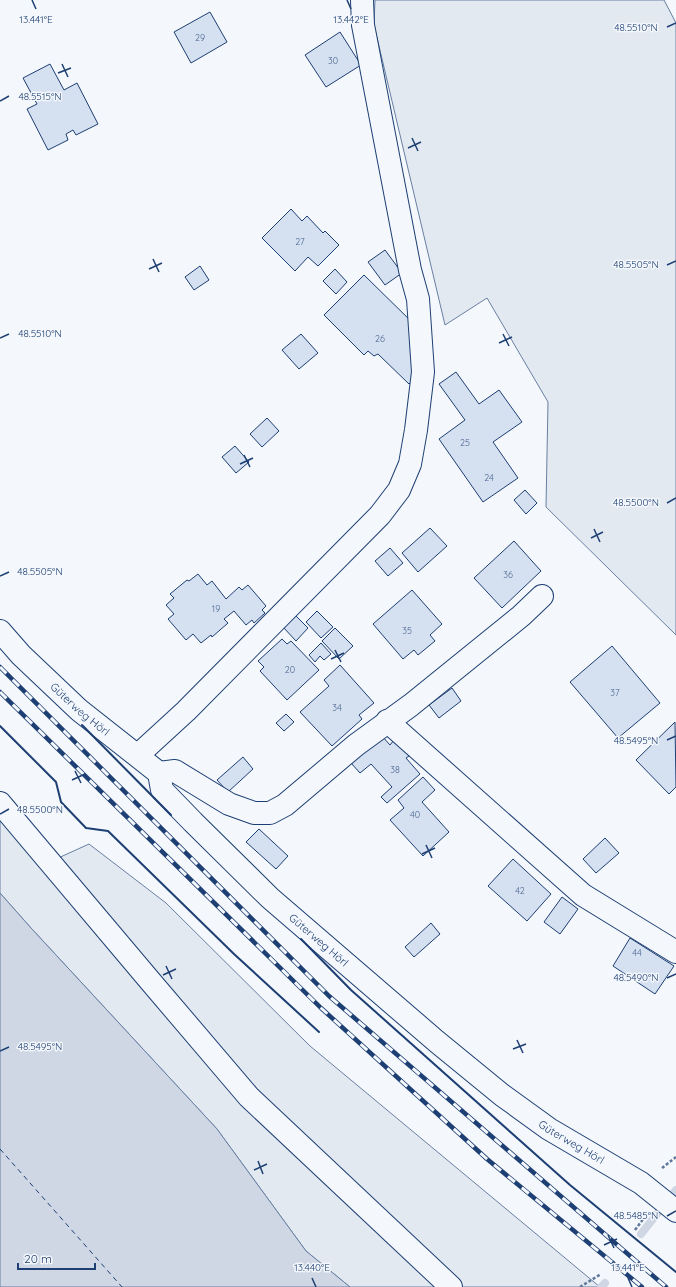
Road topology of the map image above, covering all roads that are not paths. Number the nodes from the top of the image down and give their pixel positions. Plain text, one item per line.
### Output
1 (362, 0) edge
2 (542, 596) dead end
3 (0, 631) edge
4 (387, 721) junction
5 (138, 755) junction
6 (159, 772) junction
7 (0, 803) edge
8 (676, 952) edge
9 (676, 1210) edge
10 (451, 1287) edge

1 - 5 street
2 - 4 street
3 - 5 street, Güterweg Hörl
4 - 6 street
4 - 8 street
5 - 6 street, Güterweg Hörl
6 - 9 street, Güterweg Hörl
7 - 10 street

